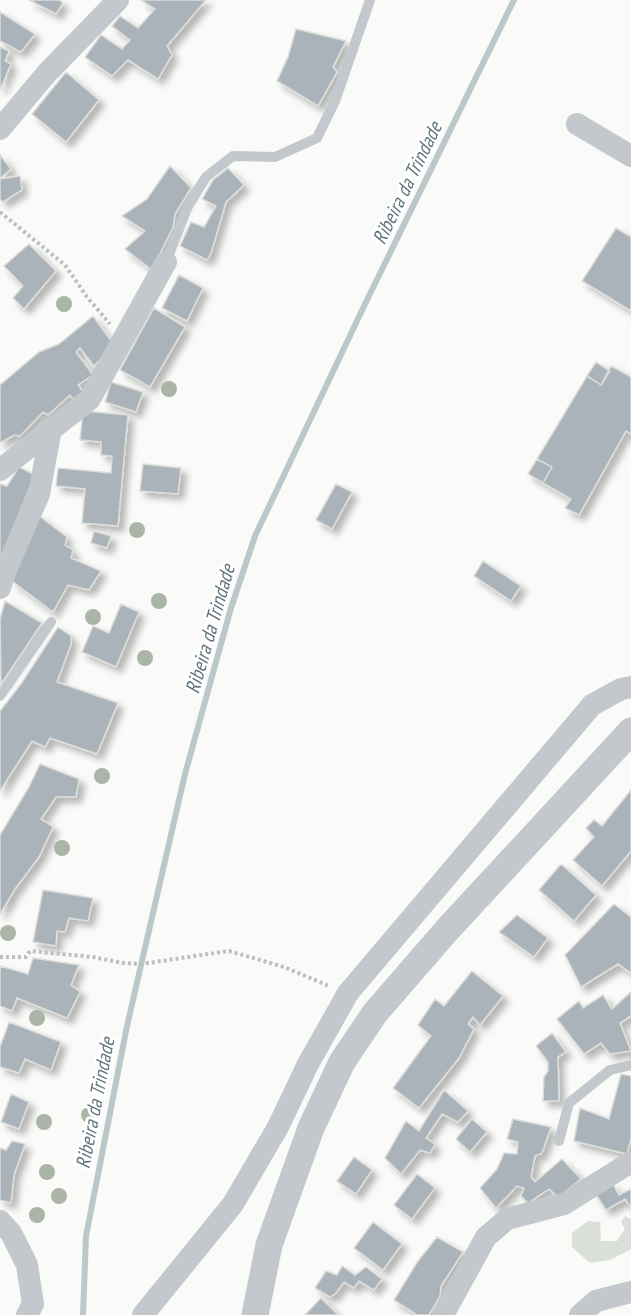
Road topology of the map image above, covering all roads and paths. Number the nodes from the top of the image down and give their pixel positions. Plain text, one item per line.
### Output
1 (118, 0) edge
2 (370, 0) edge
3 (577, 124) dead end
4 (0, 129) edge
5 (631, 156) edge
6 (0, 212) edge
7 (166, 262) joint
8 (123, 340) junction
9 (51, 429) junction
10 (0, 470) edge
11 (0, 588) edge
12 (51, 622) dead end
13 (628, 691) edge
14 (0, 696) edge
15 (631, 731) edge
16 (0, 957) edge
17 (348, 993) junction
18 (631, 1065) edge
19 (559, 1141) dead end
20 (631, 1162) edge
21 (0, 1221) edge
22 (631, 1292) edge
23 (27, 1315) edge
24 (143, 1315) edge
25 (255, 1315) edge
26 (443, 1315) edge
27 (580, 1315) edge

1 - 4 street
2 - 7 lane
3 - 5 street
6 - 8 path
7 - 8 street
8 - 9 street
9 - 10 street
9 - 11 street
12 - 14 lane
13 - 17 street
15 - 25 street
16 - 17 path
17 - 24 street
18 - 19 lane
20 - 26 street
21 - 23 street
22 - 27 street

